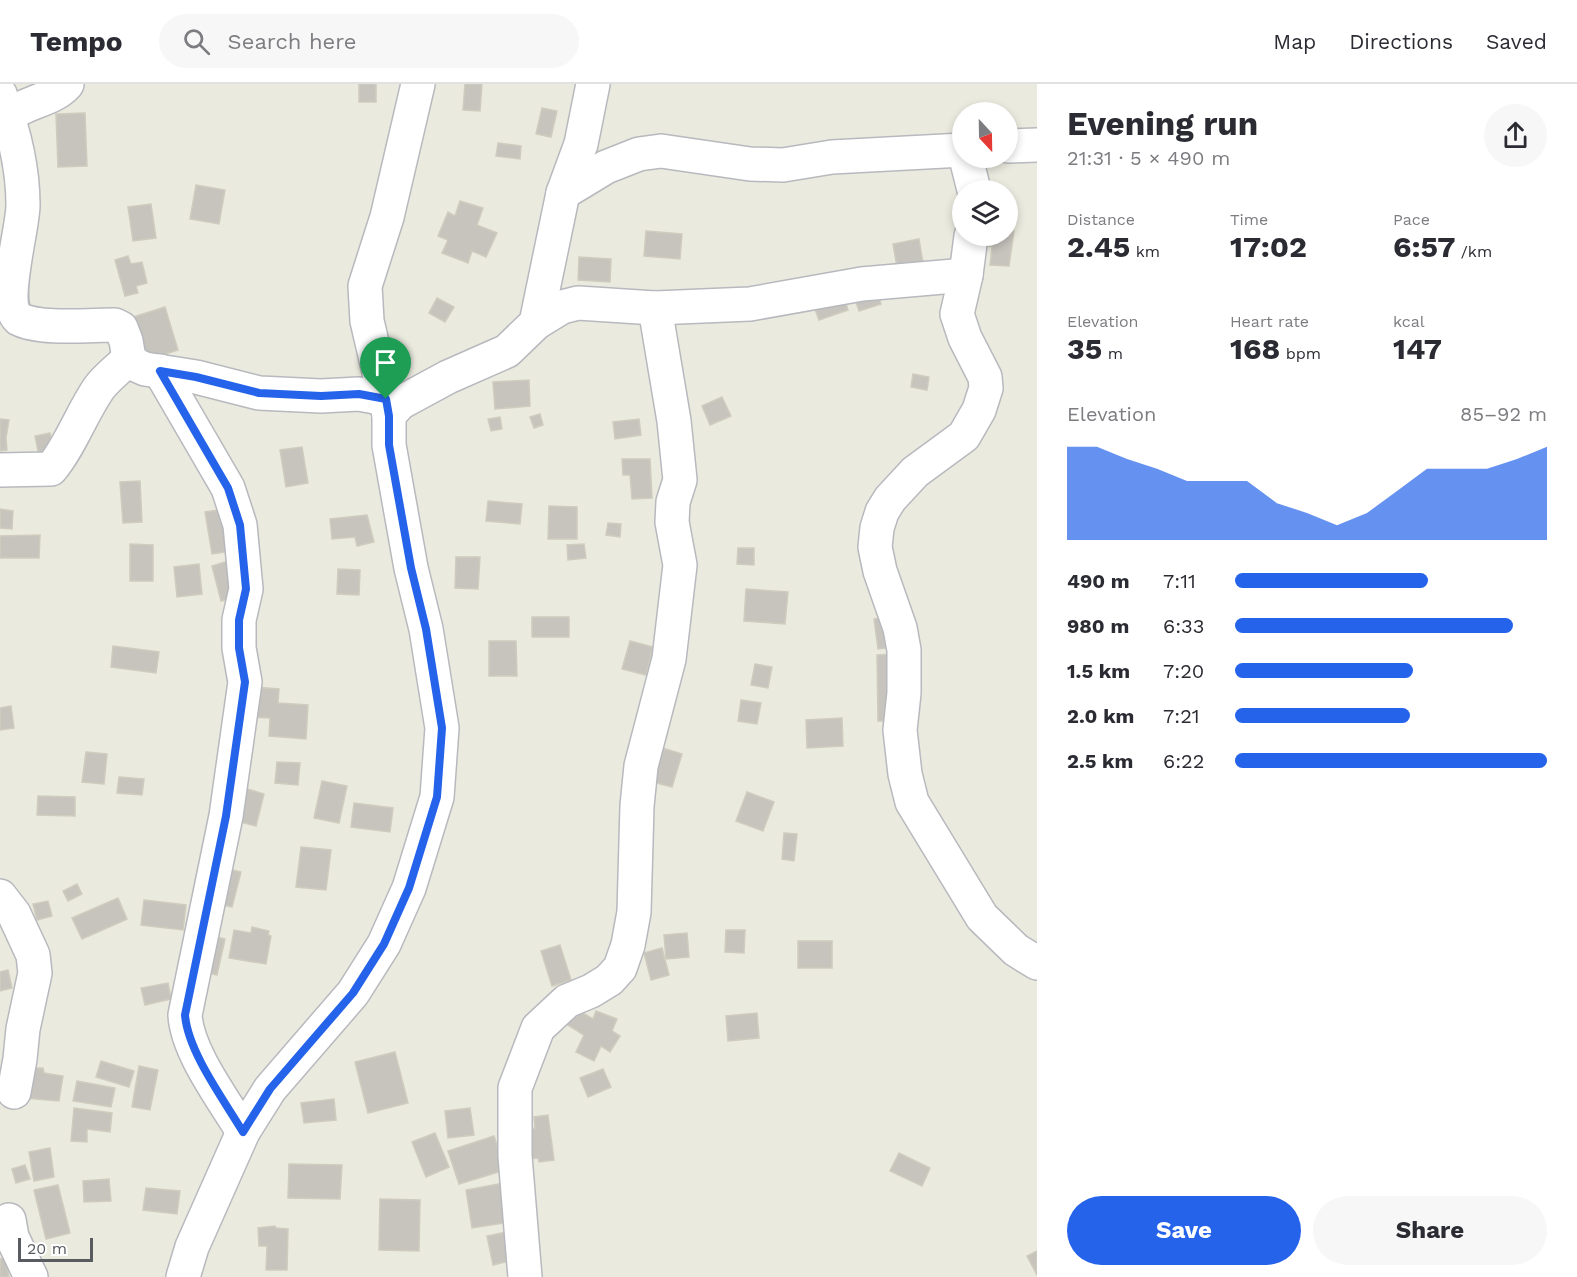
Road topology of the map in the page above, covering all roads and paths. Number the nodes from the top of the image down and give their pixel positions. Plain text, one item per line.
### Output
1 (67, 84) edge
2 (418, 84) edge
3 (593, 84) edge
4 (4, 105) edge
5 (1037, 145) edge
6 (1018, 146) edge
7 (952, 151) edge
8 (563, 193) junction
9 (970, 246) edge
10 (966, 275) junction
11 (655, 308) junction
12 (536, 323) junction
13 (129, 358) junction
14 (160, 371) junction
15 (387, 407) junction
16 (0, 470) edge
17 (0, 896) edge
18 (1037, 963) edge
19 (14, 1092) dead end
20 (243, 1132) junction
21 (9, 1220) dead end
22 (31, 1277) edge
23 (183, 1277) edge
24 (525, 1277) edge

1 - 4 street
2 - 15 street
3 - 8 street
4 - 13 street
5 - 6 street
7 - 8 street
8 - 12 street
9 - 10 street
10 - 11 street
10 - 18 street
11 - 12 street
11 - 24 street
12 - 15 street
13 - 14 street
13 - 16 street
14 - 15 street
14 - 20 street
15 - 20 street
17 - 19 street
20 - 23 street
21 - 22 street

